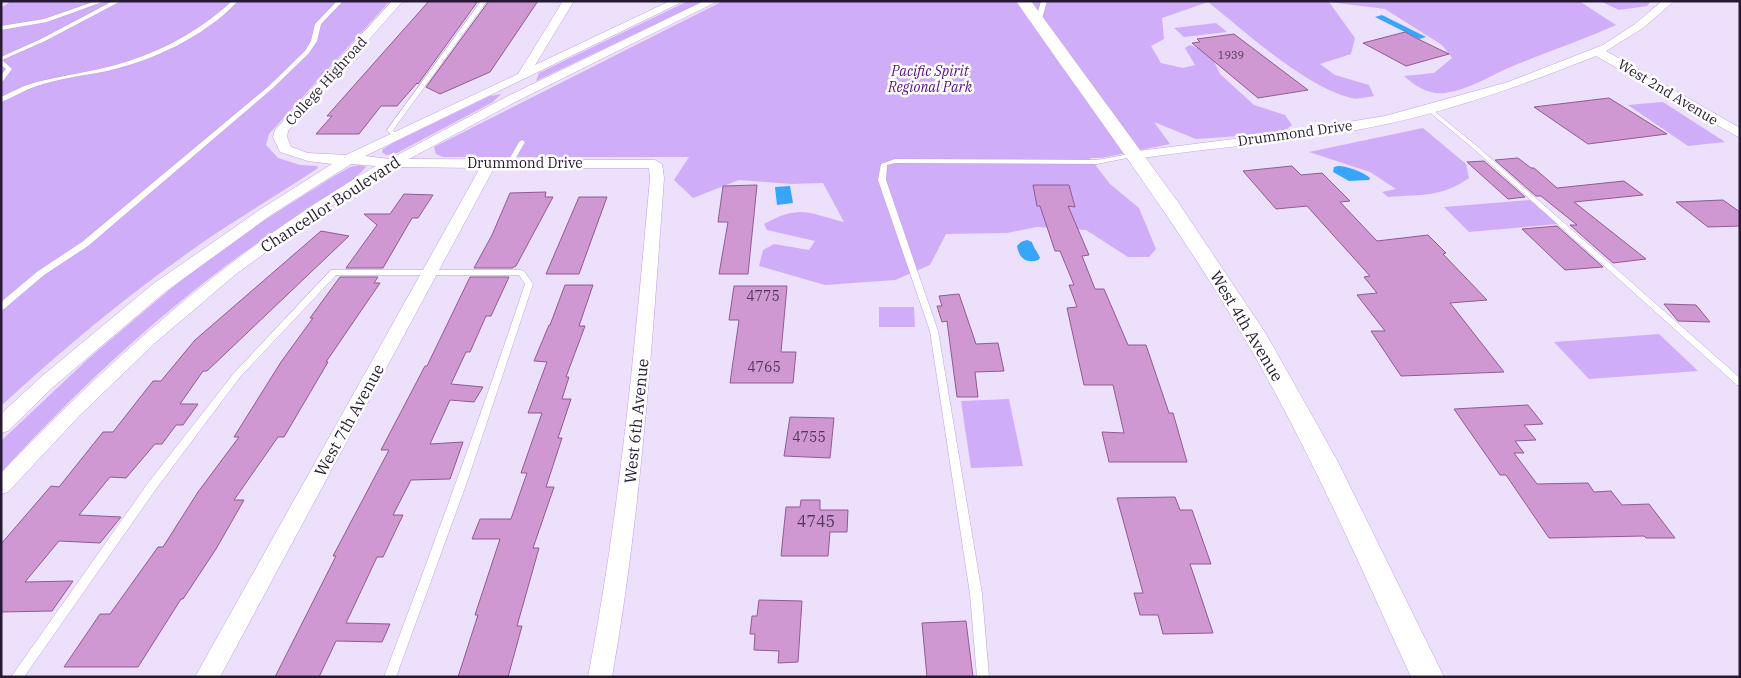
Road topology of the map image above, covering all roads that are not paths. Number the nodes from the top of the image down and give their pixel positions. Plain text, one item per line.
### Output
1 (102, 1) edge
2 (118, 1) edge
3 (235, 1) edge
4 (340, 1) edge
5 (398, 1) edge
6 (484, 1) edge
7 (678, 1) edge
8 (713, 1) edge
9 (1023, 1) edge
10 (1044, 1) edge
11 (1669, 1) edge
12 (569, 2) edge
13 (1038, 22) junction
14 (1, 28) edge
15 (1596, 51) junction
16 (1, 60) edge
17 (523, 74) junction
18 (1, 80) edge
19 (515, 97) junction
20 (1, 100) edge
21 (1428, 108) junction
22 (1740, 134) edge
23 (395, 136) junction
24 (522, 142) dead end
25 (1135, 155) junction
26 (347, 160) junction
27 (394, 162) junction
28 (490, 163) junction
29 (510, 163) junction
30 (655, 164) joint
31 (431, 272) junction
32 (1, 307) edge
33 (1740, 382) edge
34 (1, 426) edge
35 (1, 486) edge
36 (17, 677) edge
37 (207, 677) edge
38 (390, 677) edge
39 (600, 677) edge
40 (983, 677) edge
41 (1428, 677) edge

1 - 14 lane
2 - 16 lane
3 - 20 lane
4 - 32 lane
5 - 26 street, College Highroad
6 - 23 lane
7 - 17 street, Chancellor Boulevard
8 - 19 street, Chancellor Boulevard
9 - 13 main road, West 4th Avenue
10 - 13 lane
11 - 15 street, Drummond Drive
12 - 17 street
13 - 25 main road, West 4th Avenue
15 - 21 street, Drummond Drive
15 - 22 street, West 2nd Avenue
16 - 18 lane
17 - 19 street
17 - 23 street, Chancellor Boulevard
19 - 27 street, Chancellor Boulevard
21 - 25 street, Drummond Drive
21 - 33 lane
23 - 26 street, Chancellor Boulevard
24 - 29 lane
25 - 40 lane, Drummond Drive
25 - 41 main road, West 4th Avenue
26 - 27 street, College Highroad
26 - 34 street, Chancellor Boulevard
27 - 28 street, Drummond Drive
27 - 35 street, Chancellor Boulevard
28 - 29 street, Drummond Drive
28 - 31 street, West 7th Avenue
29 - 30 street, Drummond Drive
30 - 39 street, West 6th Avenue
31 - 36 lane
31 - 37 street, West 7th Avenue
31 - 38 lane

